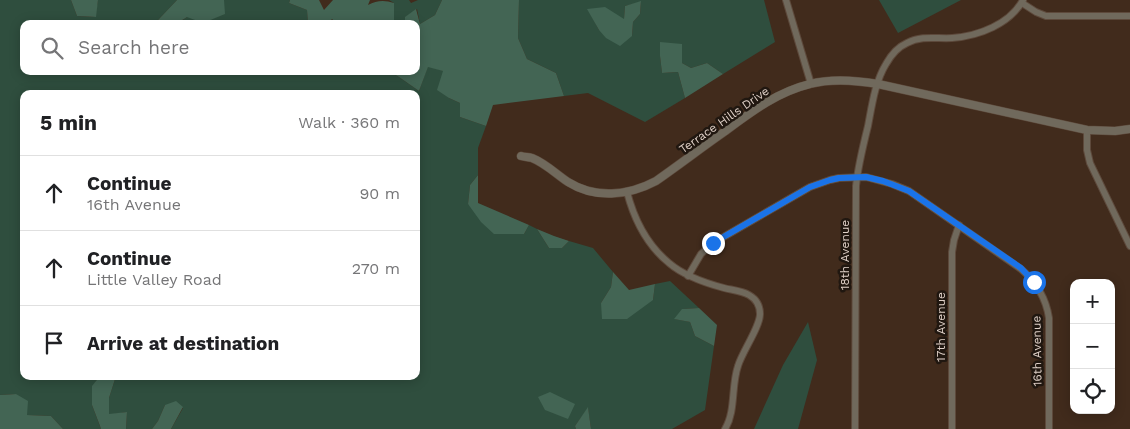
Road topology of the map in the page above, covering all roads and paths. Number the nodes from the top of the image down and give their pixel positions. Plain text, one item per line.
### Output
1 (786, 0) edge
2 (1022, 2) edge
3 (1130, 16) edge
4 (811, 84) junction
5 (878, 84) junction
6 (1130, 129) edge
7 (1087, 130) junction
8 (521, 156) dead end
9 (857, 177) junction
10 (627, 192) junction
11 (959, 225) junction
12 (1130, 246) edge
13 (688, 276) junction
14 (725, 429) edge
15 (855, 429) edge
16 (952, 429) edge
17 (1049, 429) edge

1 - 4 street
2 - 3 street
2 - 5 street, 18th Avenue
4 - 5 street, Terrace Hills Drive
4 - 10 street, Terrace Hills Drive
5 - 7 street, Terrace Hills Drive
5 - 9 street, 18th Avenue
6 - 7 street, Terrace Hills Drive
7 - 12 street
8 - 10 street, Terrace Hills Drive
9 - 11 street, 16th Avenue
9 - 13 street, 16th Avenue
9 - 15 street, 18th Avenue
10 - 13 street
11 - 16 street, 17th Avenue
11 - 17 street, 16th Avenue
13 - 14 street

